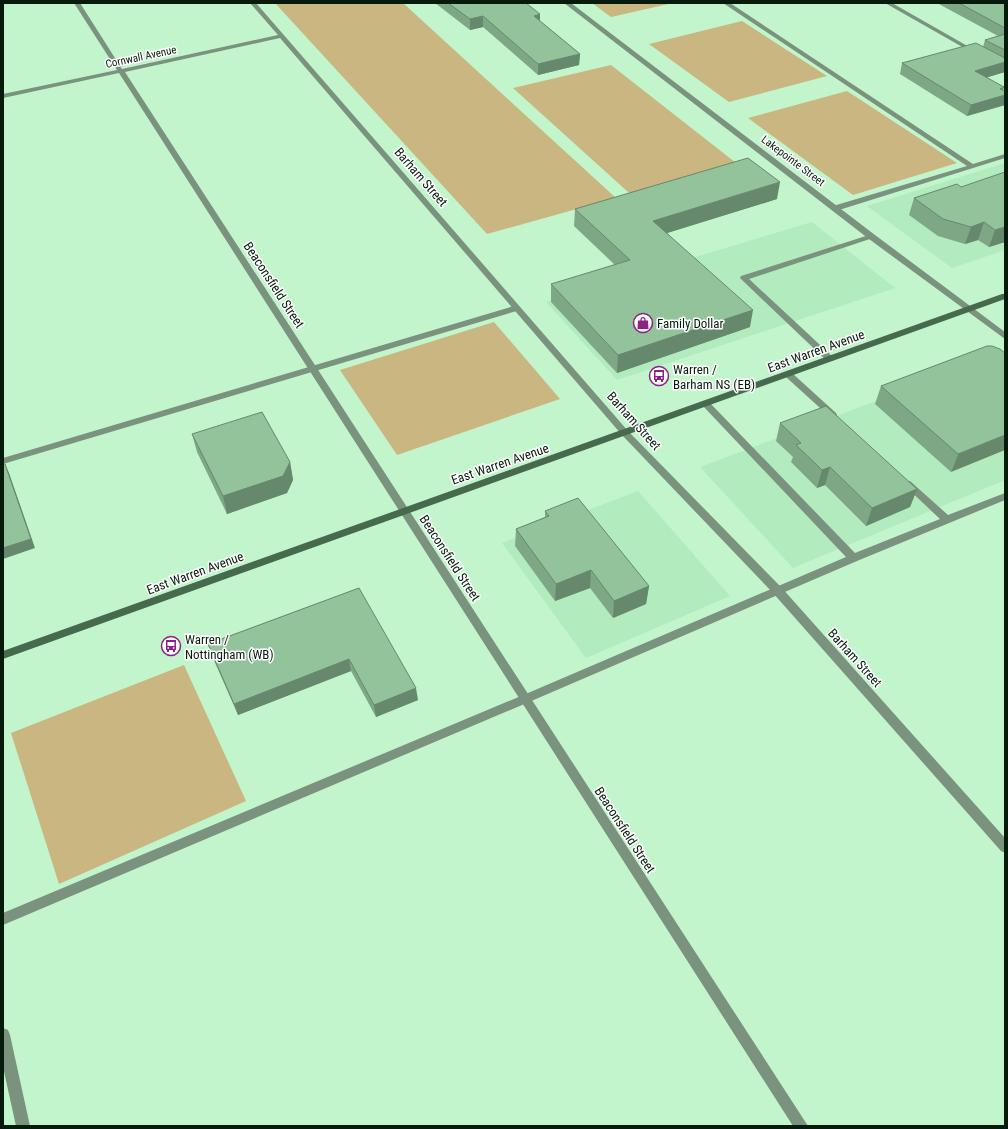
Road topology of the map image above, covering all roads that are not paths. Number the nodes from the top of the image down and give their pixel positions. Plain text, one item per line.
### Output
1 (77, 3) edge
2 (253, 3) edge
3 (567, 3) edge
4 (726, 3) edge
5 (888, 3) edge
6 (283, 36) junction
7 (984, 57) edge
8 (121, 71) junction
9 (3, 96) edge
10 (1005, 156) edge
11 (972, 166) junction
12 (836, 208) junction
13 (872, 237) junction
14 (1005, 296) edge
15 (517, 308) junction
16 (969, 309) junction
17 (1005, 336) edge
18 (830, 359) junction
19 (312, 368) junction
20 (789, 375) junction
21 (706, 404) junction
22 (841, 423) edge
23 (626, 433) junction
24 (3, 461) edge
25 (900, 477) edge
26 (1005, 496) edge
27 (404, 511) junction
28 (947, 520) junction
29 (853, 558) junction
30 (777, 590) junction
31 (3, 655) edge
32 (525, 699) junction
33 (1005, 847) edge
34 (3, 919) edge
35 (3, 1036) edge
36 (23, 1126) edge
37 (801, 1126) edge

1 - 8 street, Beaconsfield Street
2 - 6 street, Barham Street
3 - 12 street, Lakepointe Street
4 - 11 street
5 - 7 street
6 - 8 street, Cornwall Avenue
6 - 15 street, Barham Street
8 - 9 street, Cornwall Avenue
8 - 19 street, Beaconsfield Street
10 - 11 street
11 - 12 street
12 - 13 street, Lakepointe Street
13 - 16 street, Lakepointe Street
13 - 18 street
14 - 16 main road, East Warren Avenue
15 - 19 street
15 - 23 street, Barham Street
16 - 17 street, Lakepointe Street
16 - 18 main road, East Warren Avenue
18 - 20 main road, East Warren Avenue
19 - 24 street
19 - 27 street, Beaconsfield Street
20 - 21 main road, East Warren Avenue
20 - 22 street
21 - 23 main road, East Warren Avenue
21 - 29 street
23 - 27 main road, East Warren Avenue
23 - 30 street, Barham Street
25 - 28 street
26 - 28 street
27 - 31 main road, East Warren Avenue
27 - 32 street, Beaconsfield Street
28 - 29 street
29 - 30 street
30 - 32 street
30 - 33 street, Barham Street
32 - 34 street
32 - 37 street, Beaconsfield Street
35 - 36 street

